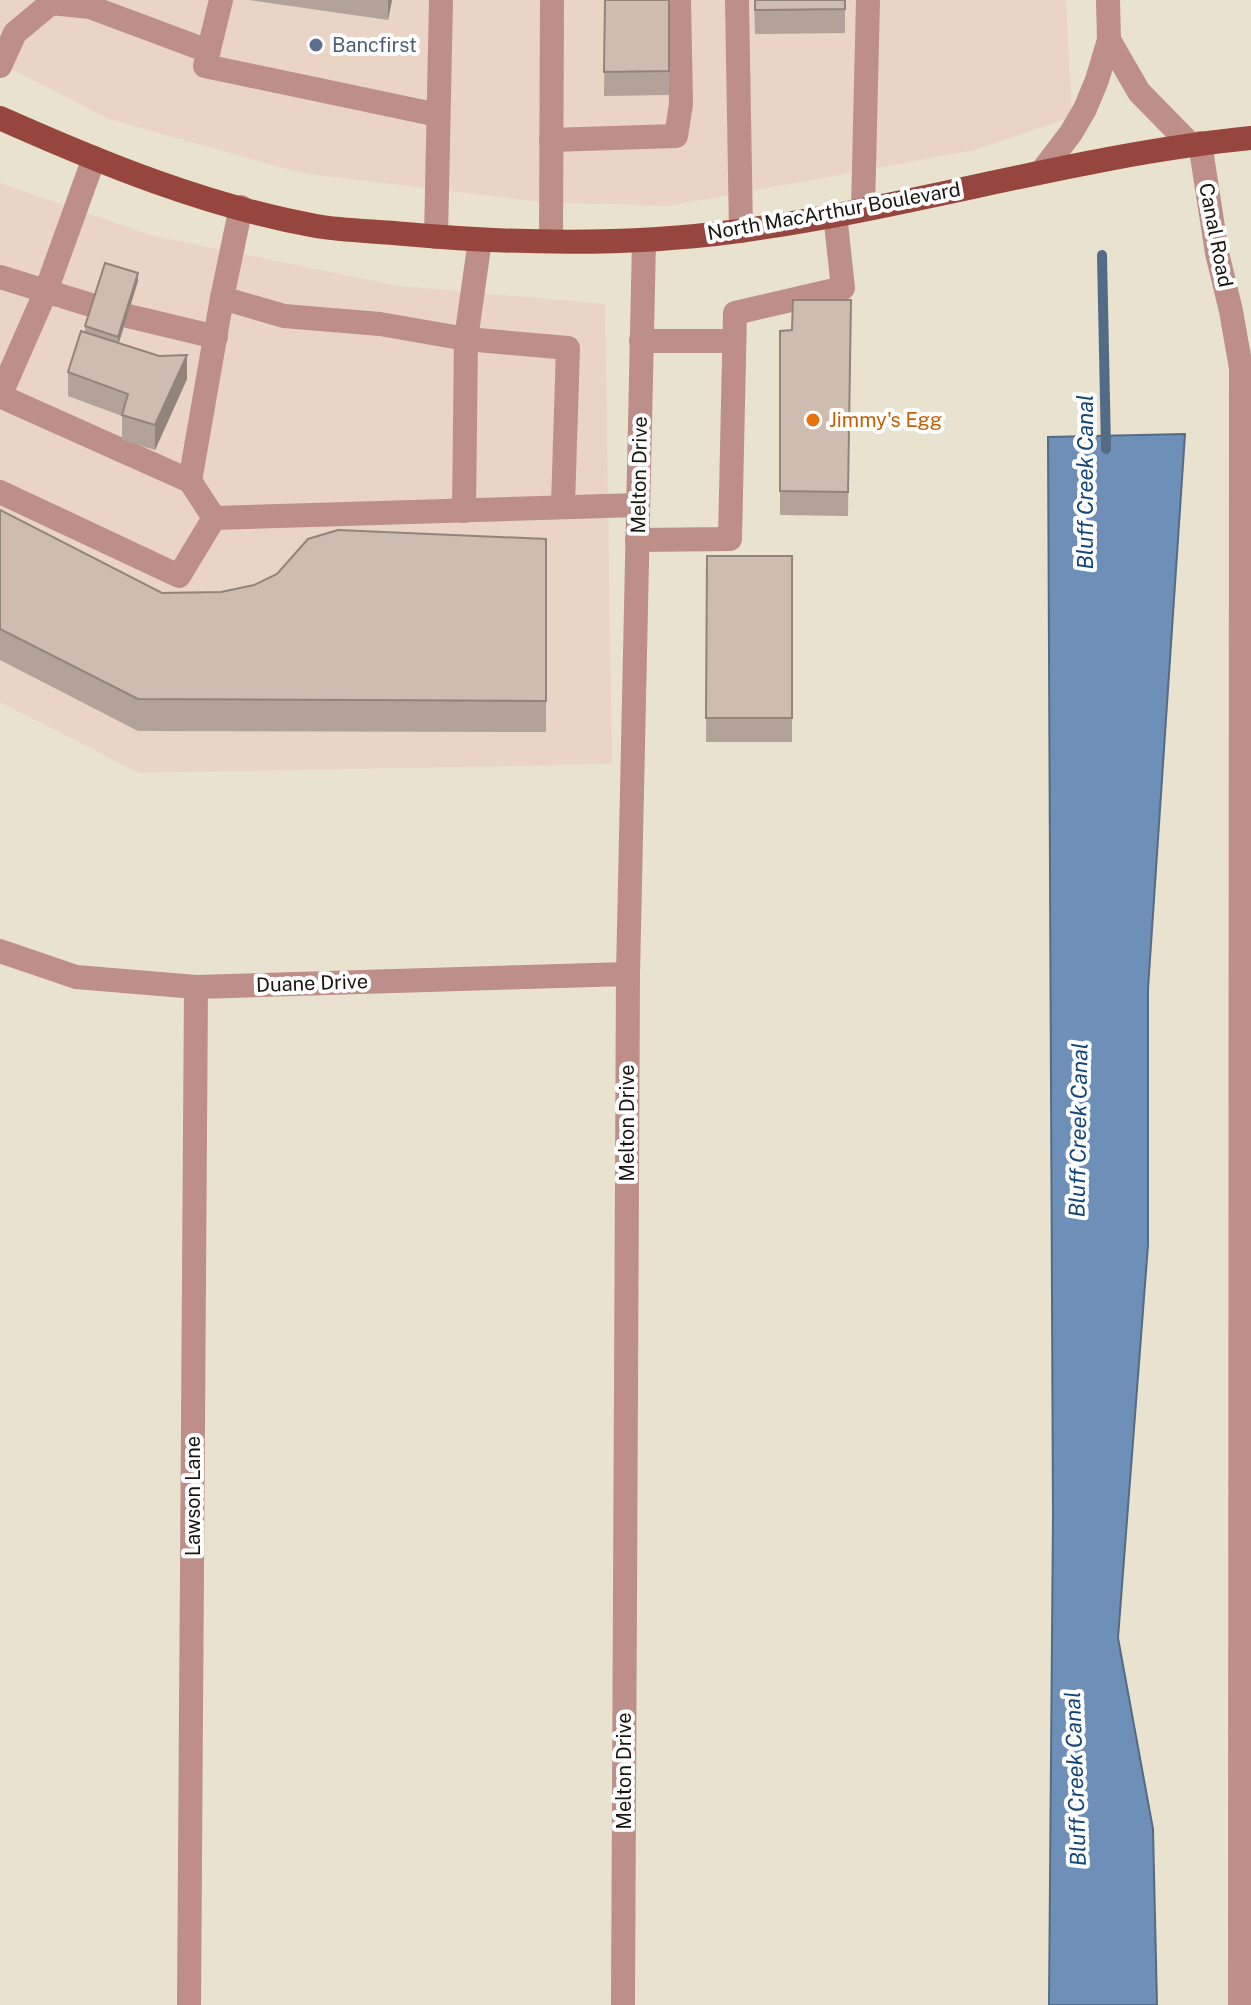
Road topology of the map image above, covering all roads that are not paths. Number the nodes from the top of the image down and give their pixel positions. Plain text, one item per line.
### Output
1 (221, 0) edge
2 (441, 0) edge
3 (552, 0) edge
4 (679, 0) edge
5 (737, 0) edge
6 (868, 0) edge
7 (1108, 0) edge
8 (1109, 40) junction
9 (208, 51) junction
10 (0, 66) edge
11 (438, 115) junction
12 (0, 118) edge
13 (1251, 138) edge
14 (551, 140) junction
15 (1195, 144) junction
16 (94, 158) junction
17 (1042, 171) junction
18 (241, 207) junction
19 (863, 209) junction
20 (835, 214) junction
21 (741, 231) junction
22 (436, 237) junction
23 (480, 240) junction
24 (551, 241) junction
25 (644, 241) junction
26 (0, 277) edge
27 (46, 291) junction
28 (222, 298) junction
29 (94, 306) edge
30 (128, 316) edge
31 (216, 337) junction
32 (466, 339) junction
33 (641, 341) junction
34 (734, 341) junction
35 (0, 396) edge
36 (190, 481) junction
37 (0, 492) edge
38 (563, 505) junction
39 (638, 505) junction
40 (464, 511) junction
41 (214, 518) junction
42 (637, 540) junction
43 (0, 951) edge
44 (628, 974) junction
45 (196, 987) junction
46 (189, 2005) edge
47 (623, 2005) edge
48 (1240, 2005) edge

1 - 9 street
2 - 11 street
3 - 14 street
4 - 14 street
5 - 21 street
6 - 19 street
7 - 8 street
8 - 15 street
8 - 17 street
9 - 10 street
9 - 11 street
11 - 22 street
12 - 16 main road, North MacArthur Boulevard
13 - 15 main road, North MacArthur Boulevard
14 - 24 street
15 - 17 main road, North MacArthur Boulevard
15 - 48 street, Canal Road
16 - 18 main road, North MacArthur Boulevard
16 - 27 street
17 - 19 main road, North MacArthur Boulevard
18 - 22 main road, North MacArthur Boulevard
18 - 28 street
19 - 20 main road, North MacArthur Boulevard
20 - 21 main road, North MacArthur Boulevard
20 - 34 street
21 - 25 main road, North MacArthur Boulevard
22 - 23 main road, North MacArthur Boulevard
23 - 24 main road, North MacArthur Boulevard
23 - 32 street
24 - 25 main road, North MacArthur Boulevard
25 - 33 street, Melton Drive
26 - 27 street
27 - 29 street
27 - 35 street
28 - 31 street
28 - 32 street
30 - 31 street
31 - 36 street
32 - 38 street
32 - 40 street
33 - 34 street
33 - 39 street, Melton Drive
34 - 42 street
35 - 36 street
36 - 41 street
37 - 41 street
38 - 39 street
38 - 40 street
39 - 42 street, Melton Drive
40 - 41 street
42 - 44 street, Melton Drive
43 - 45 street, Duane Drive
44 - 45 street, Duane Drive
44 - 47 street, Melton Drive
45 - 46 street, Lawson Lane

